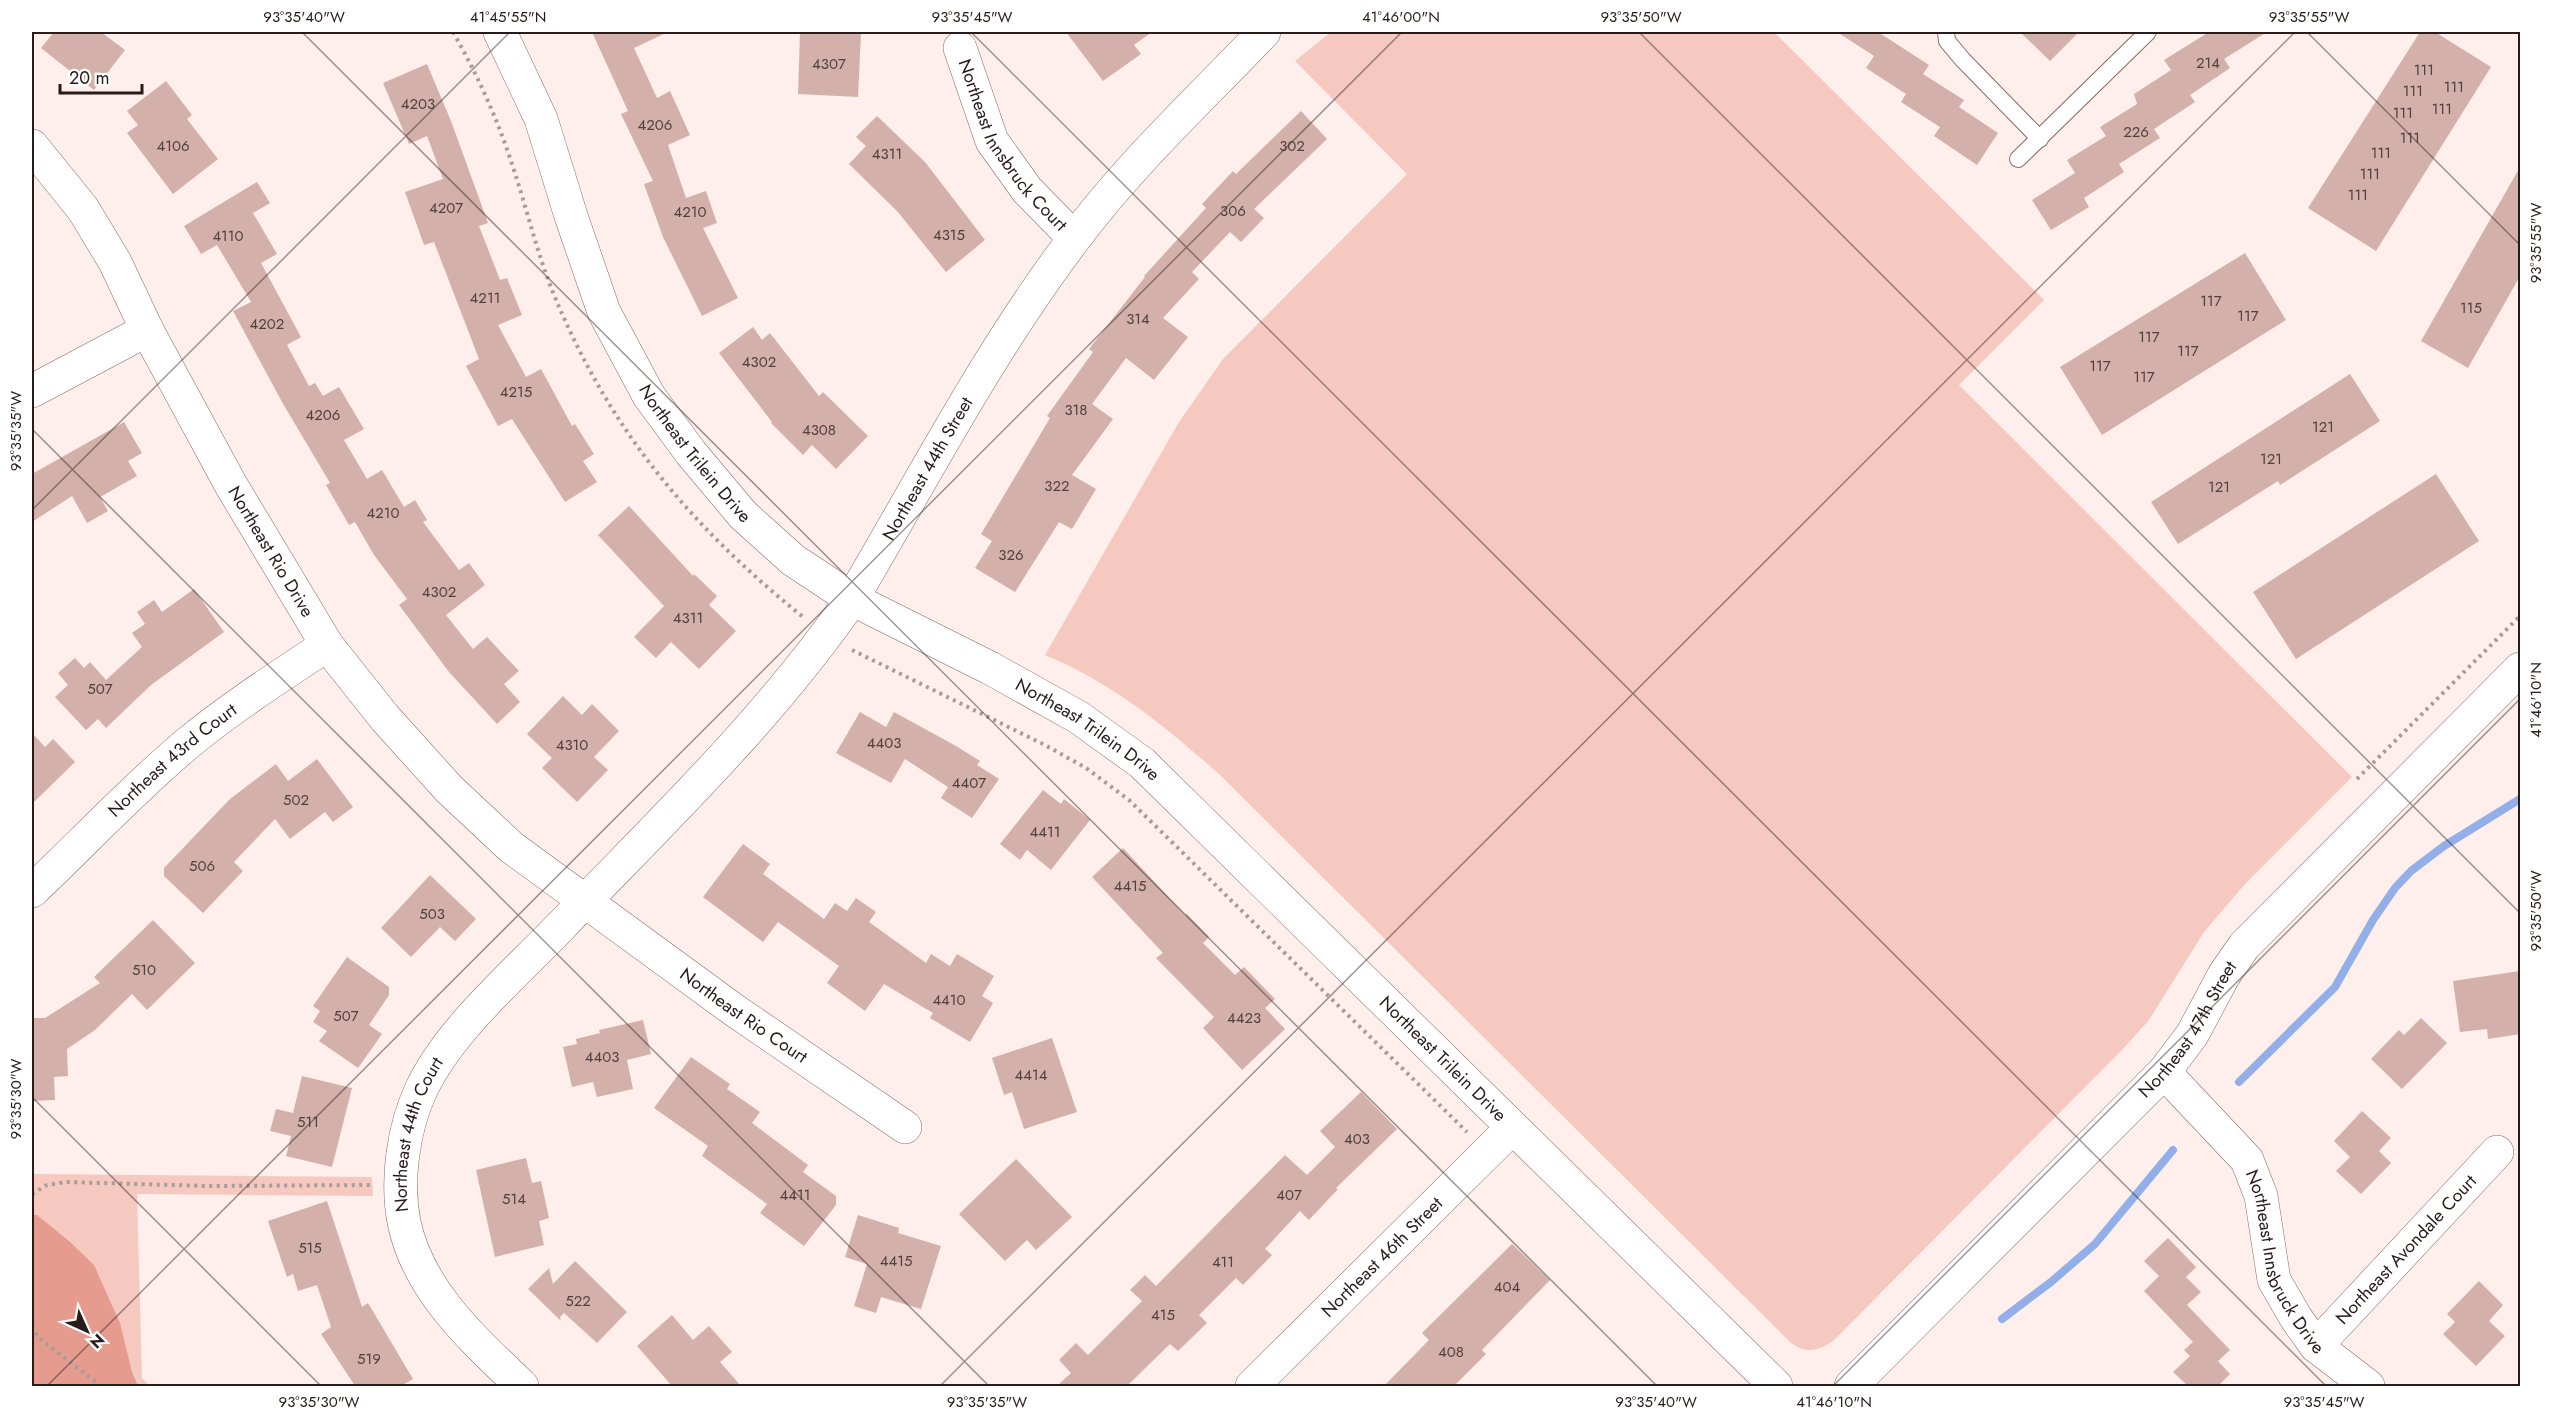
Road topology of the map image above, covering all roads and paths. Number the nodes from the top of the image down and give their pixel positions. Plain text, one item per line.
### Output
1 (500, 32) edge
2 (1264, 32) edge
3 (1946, 32) edge
4 (2148, 32) edge
5 (960, 48) dead end
6 (2040, 139) junction
7 (32, 146) edge
8 (2018, 159) dead end
9 (1074, 238) junction
10 (147, 330) junction
11 (32, 391) edge
12 (852, 598) junction
13 (2520, 616) edge
14 (327, 645) junction
15 (2520, 669) edge
16 (2357, 779) dead end
17 (32, 891) edge
18 (585, 900) junction
19 (2164, 1072) junction
20 (905, 1127) dead end
21 (1512, 1128) junction
22 (2497, 1152) dead end
23 (400, 1186) junction
24 (32, 1194) edge
25 (32, 1326) edge
26 (2316, 1346) junction
27 (101, 1386) edge
28 (522, 1386) edge
29 (1252, 1386) edge
30 (1776, 1386) edge
31 (1851, 1386) edge
32 (2368, 1386) edge

1 - 12 street, Northeast Trilein Drive
2 - 9 street, Northeast 44th Street
3 - 6 lane
4 - 6 lane
5 - 9 street, Northeast Innsbruck Court
6 - 8 lane
7 - 10 street, Northeast Rio Drive
9 - 12 street, Northeast 44th Street
10 - 11 street
10 - 14 street, Northeast Rio Drive
12 - 18 street, Northeast 44th Street
12 - 21 street, Northeast Trilein Drive
13 - 16 path
14 - 17 street, Northeast 43rd Court
14 - 18 street, Northeast Rio Drive
15 - 19 street, Northeast 47th Street
18 - 20 street, Northeast Rio Court
18 - 23 street, Northeast 44th Court
19 - 26 street, Northeast Innsbruck Drive
19 - 31 street, Northeast 47th Street
21 - 29 street, Northeast 46th Street
21 - 30 street, Northeast Trilein Drive
22 - 26 street, Northeast Avondale Court
23 - 24 path
23 - 28 street, Northeast 44th Court
25 - 27 path
26 - 32 street, Northeast Innsbruck Drive

